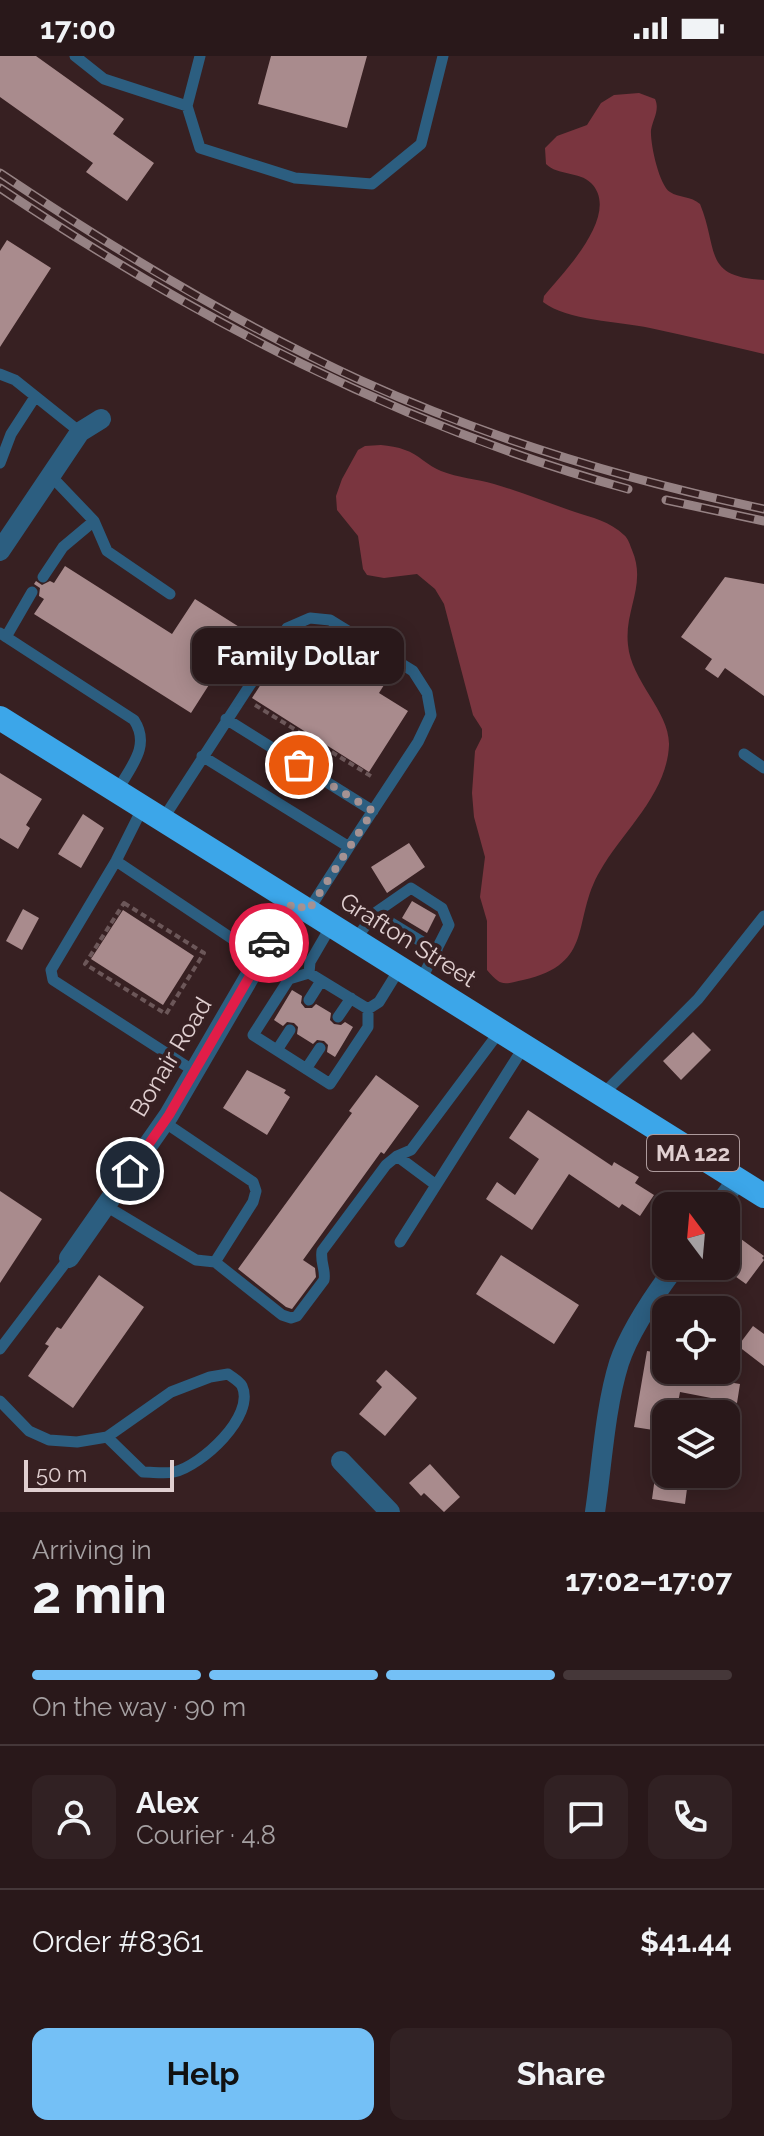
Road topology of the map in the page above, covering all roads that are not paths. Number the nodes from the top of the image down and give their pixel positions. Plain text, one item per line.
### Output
1 (75, 56) edge
2 (200, 56) edge
3 (443, 56) edge
4 (187, 106) junction
5 (0, 374) edge
6 (35, 397) junction
7 (101, 419) dead end
8 (80, 432) junction
9 (11, 434) junction
10 (0, 443) edge
11 (0, 463) edge
12 (51, 476) junction
13 (94, 521) junction
14 (0, 551) edge
15 (43, 577) dead end
16 (32, 592) dead end
17 (170, 594) dead end
18 (3, 635) edge
19 (0, 718) edge
20 (226, 719) junction
21 (744, 754) dead end
22 (202, 756) junction
23 (764, 768) edge
24 (117, 791) junction
25 (373, 811) junction
26 (153, 812) junction
27 (349, 847) junction
28 (116, 861) junction
29 (301, 906) junction
30 (375, 913) junction
31 (764, 916) edge
32 (331, 925) junction
33 (355, 940) junction
34 (437, 951) junction
35 (261, 958) junction
36 (309, 973) junction
37 (411, 974) junction
38 (321, 981) junction
39 (351, 998) junction
40 (309, 1000) dead end
41 (368, 1009) junction
42 (338, 1017) dead end
43 (290, 1030) dead end
44 (501, 1030) junction
45 (525, 1045) junction
46 (320, 1048) dead end
47 (277, 1050) junction
48 (306, 1069) junction
49 (194, 1071) junction
50 (612, 1101) junction
51 (164, 1122) junction
52 (397, 1156) junction
53 (737, 1180) junction
54 (436, 1185) junction
55 (728, 1192) edge
56 (764, 1196) edge
57 (106, 1206) junction
58 (400, 1242) dead end
59 (69, 1258) joint
60 (215, 1262) junction
61 (667, 1280) edge
62 (0, 1349) edge
63 (0, 1401) edge
64 (107, 1437) junction
65 (341, 1461) dead end
66 (390, 1512) edge
67 (595, 1512) edge

1 - 4 lane
2 - 4 lane
3 - 4 lane
5 - 6 lane
6 - 8 lane
6 - 9 lane
7 - 8 street
8 - 12 street
9 - 10 lane
9 - 11 lane
12 - 13 lane
12 - 14 street
13 - 15 lane
13 - 17 lane
16 - 18 lane
18 - 24 lane
19 - 24 highway, Grafton Street / MA 122
20 - 22 lane
20 - 25 lane
20 - 25 lane
21 - 23 lane
22 - 26 lane
22 - 27 lane
24 - 26 highway, Grafton Street / MA 122
25 - 27 lane
26 - 28 lane
26 - 29 highway, Grafton Street / MA 122
27 - 29 lane
28 - 35 lane
28 - 49 lane
29 - 32 highway, Grafton Street / MA 122
29 - 35 street, Bonair Road
30 - 33 lane
30 - 34 lane
30 - 34 lane
31 - 50 lane
32 - 33 highway, Grafton Street / MA 122
32 - 36 lane
33 - 37 highway, Grafton Street / MA 122
34 - 37 lane
35 - 49 street, Bonair Road
36 - 38 lane
36 - 47 lane
37 - 41 lane
37 - 44 highway, Grafton Street / MA 122
38 - 39 lane
38 - 40 lane
39 - 41 lane
39 - 42 lane
41 - 48 lane
43 - 47 lane
44 - 45 highway, Grafton Street / MA 122
44 - 52 lane
45 - 50 highway, Grafton Street / MA 122
45 - 54 lane
46 - 48 lane
47 - 48 lane
49 - 51 street, Bonair Road
50 - 53 highway, MA 122
51 - 57 street, Bonair Road
51 - 60 lane
52 - 54 lane
52 - 60 lane
53 - 55 street
53 - 56 highway, MA 122
54 - 58 lane
57 - 59 street, Bonair Road
57 - 60 lane
59 - 62 lane, Bonair Road
61 - 67 street
63 - 64 lane
64 - 64 lane
65 - 66 street

